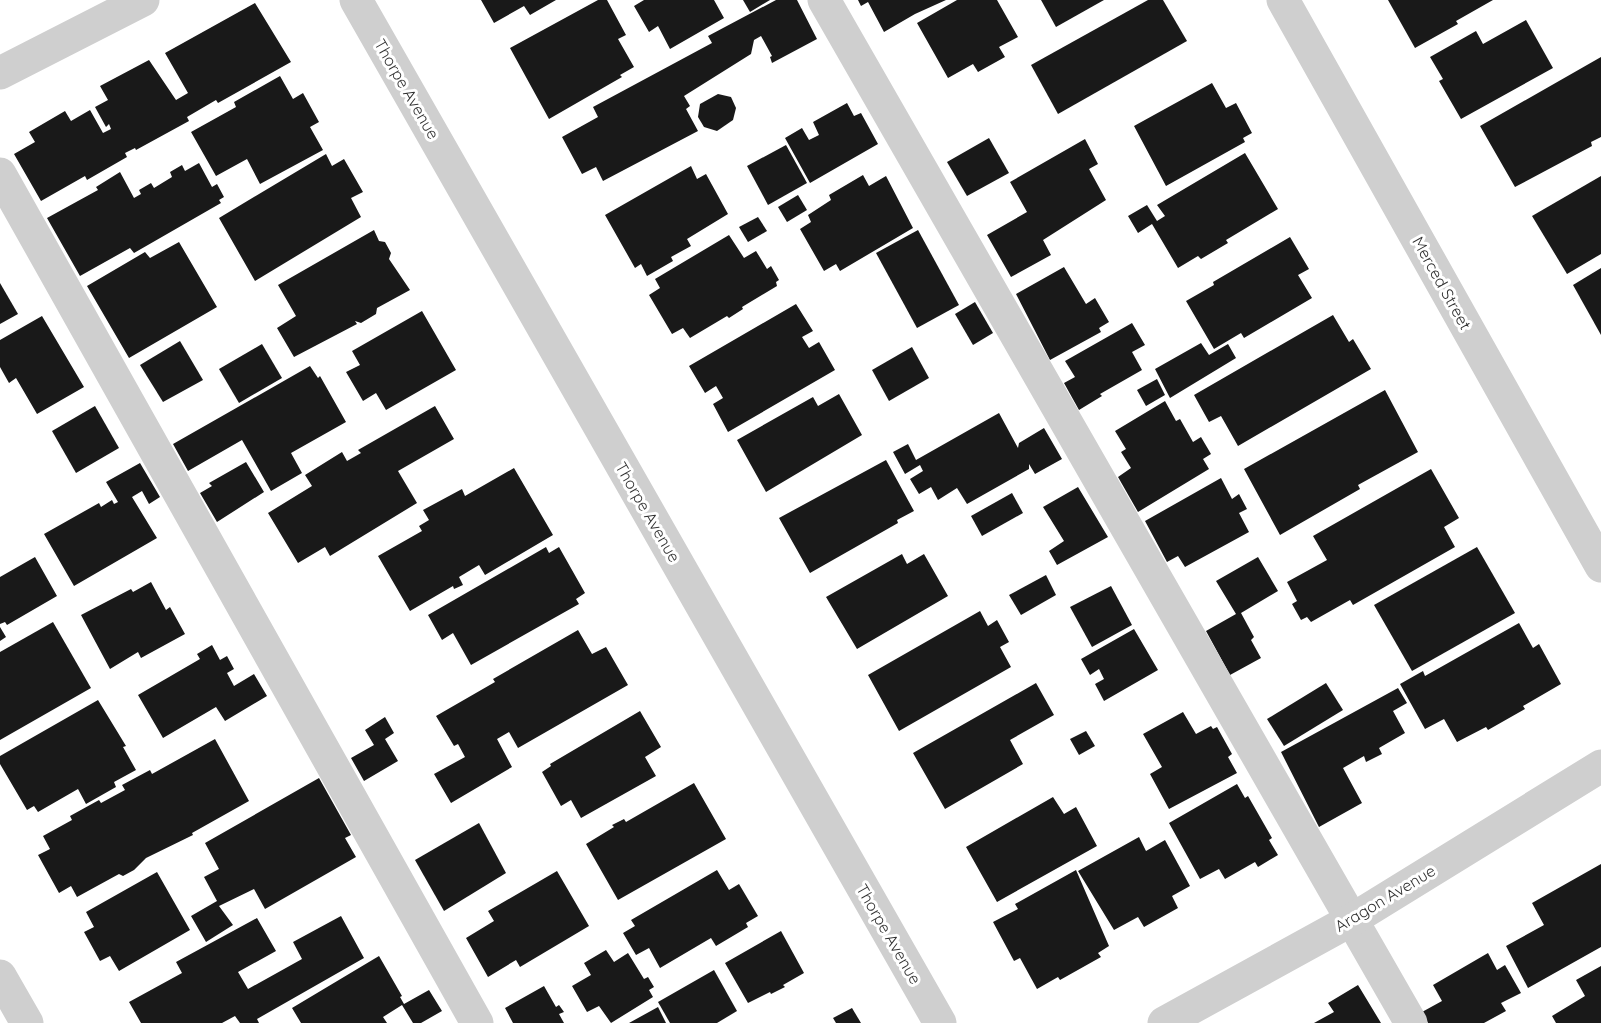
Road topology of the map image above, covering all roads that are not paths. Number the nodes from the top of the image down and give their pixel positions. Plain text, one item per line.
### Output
1 (143, 0) edge
2 (356, 0) edge
3 (824, 0) edge
4 (1283, 0) edge
5 (0, 73) edge
6 (0, 174) edge
7 (1601, 566) edge
8 (1601, 766) edge
9 (1353, 919) junction
10 (0, 976) edge
11 (27, 1023) edge
12 (477, 1023) edge
13 (940, 1023) edge
14 (1164, 1023) edge
15 (1411, 1023) edge

1 - 5 street
2 - 13 street, Thorpe Avenue
3 - 9 street
4 - 7 street, Merced Street
6 - 12 street
8 - 9 street, Aragon Avenue
9 - 14 street, Aragon Avenue
9 - 15 street
10 - 11 street

